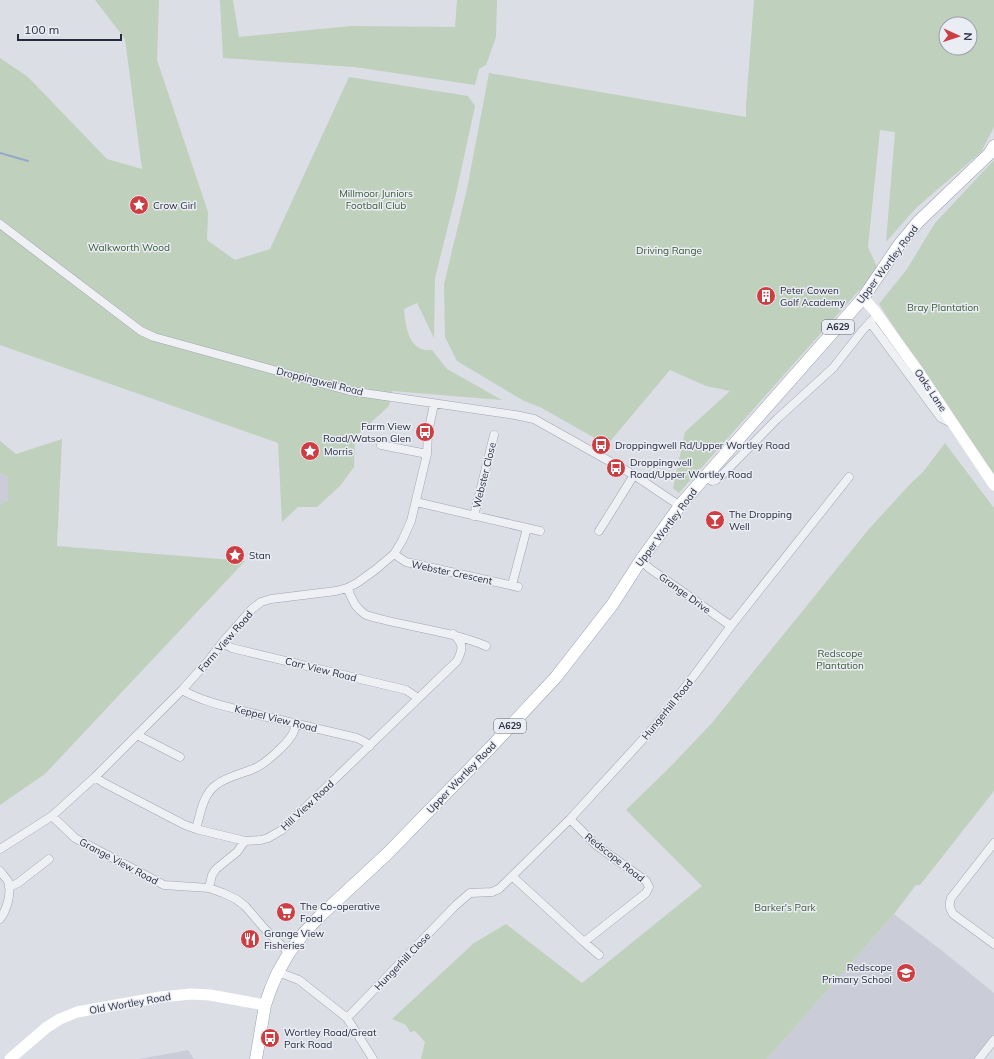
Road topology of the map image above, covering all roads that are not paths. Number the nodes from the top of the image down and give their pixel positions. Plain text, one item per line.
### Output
1 (994, 146) edge
2 (0, 224) edge
3 (863, 298) junction
4 (874, 318) junction
5 (434, 404) junction
6 (494, 435) dead end
7 (382, 445) dead end
8 (427, 454) junction
9 (634, 475) junction
10 (705, 476) junction
11 (849, 476) dead end
12 (994, 485) edge
13 (416, 502) junction
14 (680, 506) junction
15 (474, 516) junction
16 (527, 528) junction
17 (540, 531) dead end
18 (599, 531) dead end
19 (394, 554) junction
20 (641, 560) junction
21 (347, 588) junction
22 (731, 626) junction
23 (453, 634) junction
24 (222, 644) junction
25 (486, 646) dead end
26 (182, 690) junction
27 (418, 698) junction
28 (296, 724) junction
29 (137, 735) junction
30 (370, 746) junction
31 (180, 757) dead end
32 (95, 776) junction
33 (52, 816) junction
34 (570, 819) junction
35 (196, 829) junction
36 (245, 841) junction
37 (994, 843) edge
38 (0, 849) edge
39 (47, 862) dead end
40 (0, 870) edge
41 (512, 876) junction
42 (9, 887) junction
43 (209, 888) junction
44 (456, 905) joint
45 (0, 919) edge
46 (584, 942) junction
47 (994, 944) edge
48 (289, 953) junction
49 (599, 955) dead end
50 (278, 972) junction
51 (265, 1005) junction
52 (347, 1018) junction
53 (994, 1040) edge
54 (10, 1059) edge
55 (256, 1059) edge
56 (373, 1059) edge
57 (979, 1059) edge

1 - 3 main road, Upper Wortley Road / A629
2 - 5 street, Droppingwell Road
3 - 4 street, Oaks Lane
3 - 10 main road, Upper Wortley Road / A629
4 - 10 street
4 - 12 street, Oaks Lane
5 - 8 street, Farm View Road
5 - 9 street, Droppingwell Road
6 - 15 street, Webster Close
7 - 8 street
8 - 13 street, Farm View Road
9 - 14 street, Droppingwell Road
9 - 18 street
10 - 14 main road, Upper Wortley Road / A629
11 - 22 street, Hungerhill Road
13 - 15 street
13 - 19 street, Farm View Road
14 - 20 main road, Upper Wortley Road / A629
15 - 16 street
16 - 17 street
16 - 19 street, Webster Crescent
19 - 21 street, Farm View Road
20 - 22 street, Grange Drive
20 - 48 main road, Upper Wortley Road / A629
21 - 23 street
21 - 24 street, Farm View Road
22 - 34 street, Hungerhill Road
23 - 25 street
23 - 27 street, Hill View Road
24 - 26 street, Farm View Road
24 - 27 street, Carr View Road
26 - 28 street, Keppel View Road
26 - 29 street, Farm View Road
27 - 30 street, Hill View Road
28 - 30 street, Keppel View Road
28 - 35 street
29 - 31 street
29 - 32 street, Farm View Road
30 - 36 street, Hill View Road
32 - 33 street, Farm View Road
32 - 35 street, Hill View Road
33 - 38 street, Farm View Road
33 - 43 street, Grange View Road
34 - 41 street, Hungerhill Road
34 - 46 street, Redscope Road
35 - 36 street, Hill View Road
36 - 43 street
37 - 47 street
39 - 42 street
40 - 42 street
41 - 44 street, Hungerhill Road
41 - 46 street
42 - 45 street
43 - 48 street, Grange View Road
44 - 52 street, Hungerhill Close
46 - 49 street
48 - 50 main road, Upper Wortley Road / A629
50 - 51 main road, A629
50 - 52 street
51 - 54 street, Old Wortley Road
51 - 55 main road, A629
52 - 56 street
53 - 57 street

